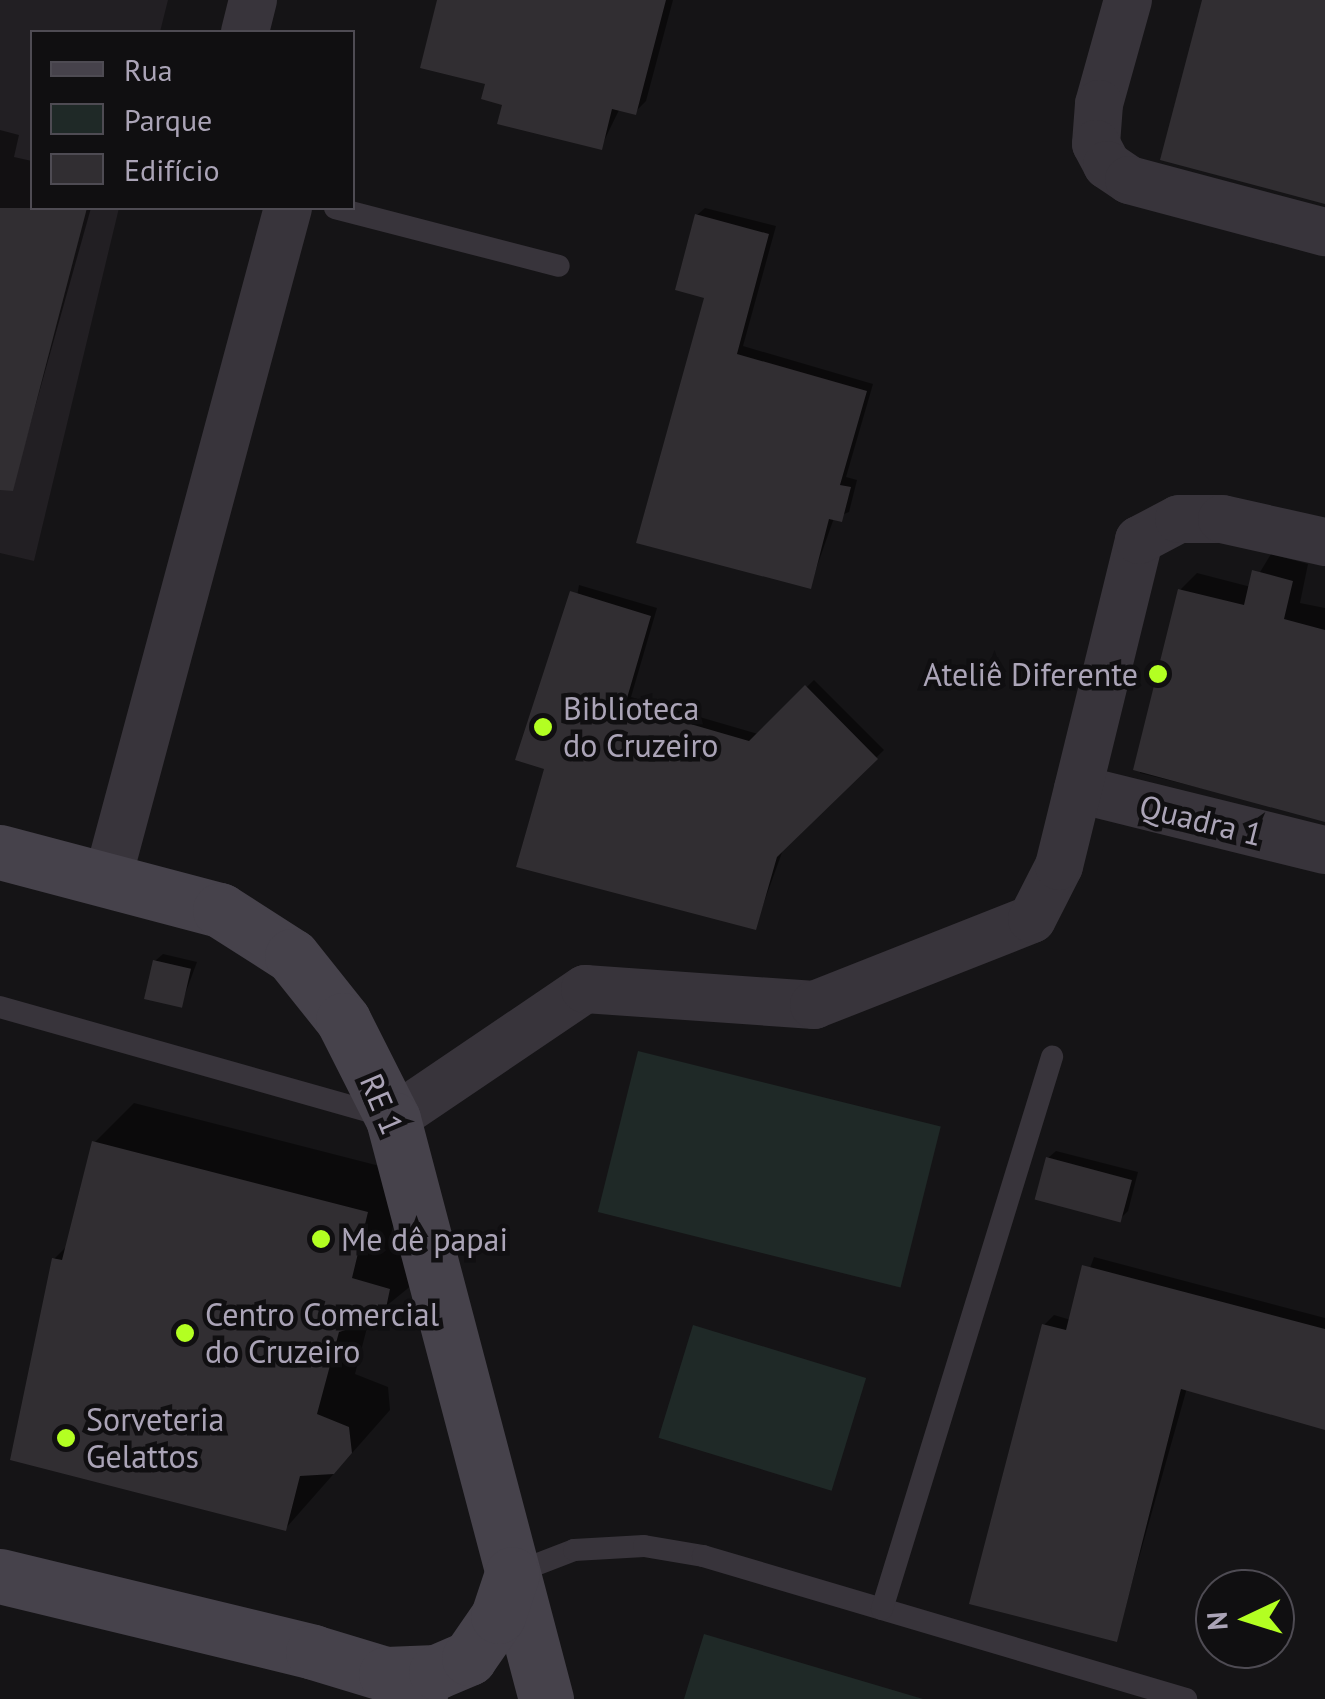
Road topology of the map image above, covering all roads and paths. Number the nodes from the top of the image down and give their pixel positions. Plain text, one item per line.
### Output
1 (252, 0) edge
2 (1128, 0) edge
3 (245, 30) edge
4 (287, 210) edge
5 (344, 210) edge
6 (1325, 232) edge
7 (559, 266) dead end
8 (1325, 542) edge
9 (1078, 789) junction
10 (1325, 850) edge
11 (0, 852) edge
12 (106, 881) junction
13 (0, 1007) edge
14 (1052, 1057) dead end
15 (393, 1119) junction
16 (512, 1574) junction
17 (0, 1576) edge
18 (882, 1609) junction
19 (403, 1687) edge
20 (546, 1699) edge
21 (1186, 1699) edge

1 - 3 street
2 - 6 street
4 - 12 street
5 - 7 lane
8 - 9 street
9 - 10 street, Quadra 1
9 - 15 street
11 - 12 street, RE 1
12 - 15 street, RE 1
13 - 15 lane
14 - 18 lane
15 - 16 street, RE 1
16 - 18 lane
16 - 19 street
16 - 20 street, RE 1
17 - 19 street
18 - 21 lane

